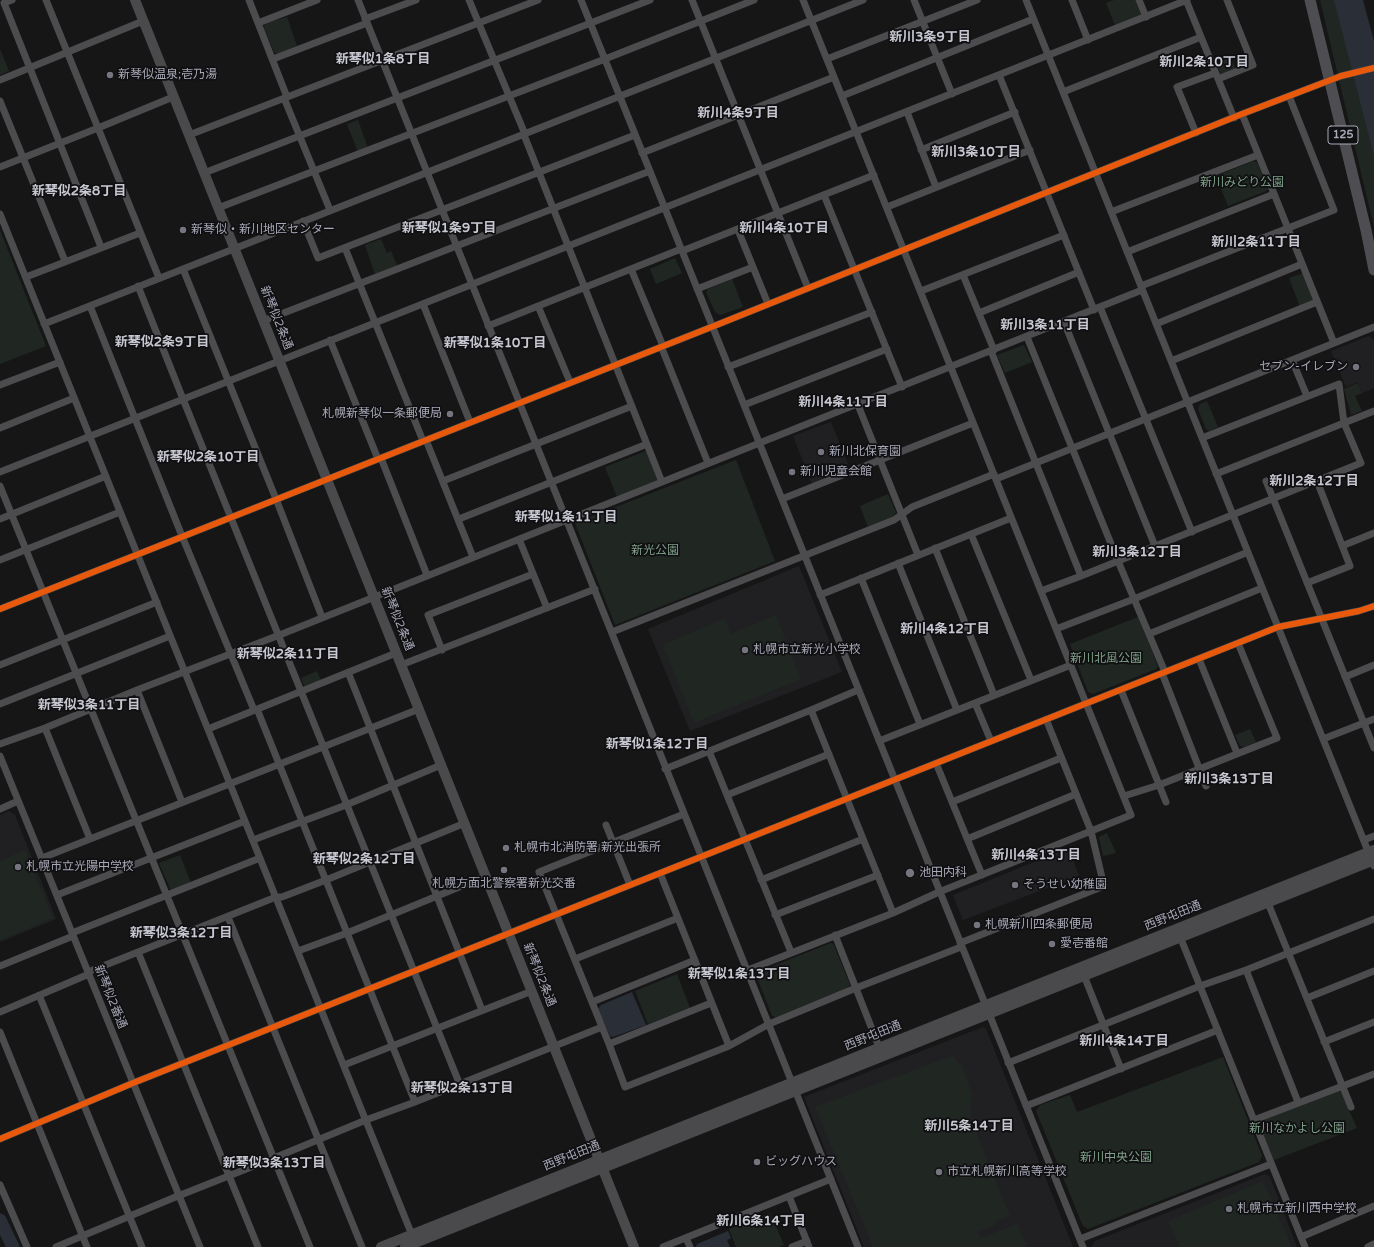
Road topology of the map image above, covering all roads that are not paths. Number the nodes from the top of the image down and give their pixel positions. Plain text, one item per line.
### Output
1 (12, 0) edge
2 (46, 0) edge
3 (135, 0) edge
4 (248, 0) edge
5 (317, 0) edge
6 (358, 0) edge
7 (416, 0) edge
8 (469, 0) edge
9 (538, 0) edge
10 (581, 0) edge
11 (650, 0) edge
12 (692, 0) edge
13 (754, 0) edge
14 (803, 0) edge
15 (863, 0) edge
16 (914, 0) edge
17 (977, 0) edge
18 (1026, 0) edge
19 (1072, 0) edge
20 (1139, 0) edge
21 (1187, 0) edge
22 (1227, 0) edge
23 (1310, 0) edge
24 (1146, 17) junction
25 (1033, 18) junction
26 (366, 21) junction
27 (700, 21) junction
28 (812, 21) junction
29 (143, 22) junction
30 (923, 22) junction
31 (258, 23) junction
32 (478, 23) junction
33 (590, 23) junction
34 (1201, 37) junction
35 (1088, 40) junction
36 (68, 52) junction
37 (1048, 56) junction
38 (937, 58) junction
39 (273, 59) junction
40 (605, 59) junction
41 (716, 59) junction
42 (827, 59) junction
43 (382, 60) junction
44 (493, 60) junction
45 (30, 68) junction
46 (1374, 68) edge
47 (999, 75) junction
48 (1217, 76) junction
49 (834, 77) junction
50 (1335, 79) junction
51 (0, 80) edge
52 (1063, 92) junction
53 (952, 94) junction
54 (509, 96) junction
55 (842, 96) junction
56 (1289, 96) junction
57 (173, 97) junction
58 (285, 97) junction
59 (620, 97) junction
60 (397, 98) junction
61 (0, 101) edge
62 (907, 112) junction
63 (1014, 112) junction
64 (1242, 114) junction
65 (738, 115) junction
66 (1234, 118) junction
67 (98, 128) junction
68 (857, 132) junction
69 (411, 133) junction
70 (1196, 133) junction
71 (524, 134) junction
72 (189, 135) junction
73 (299, 136) junction
74 (635, 136) junction
75 (61, 144) junction
76 (921, 150) junction
77 (1030, 150) junction
78 (642, 153) junction
79 (1258, 154) junction
80 (23, 158) junction
81 (0, 167) edge
82 (761, 170) junction
83 (650, 171) junction
84 (314, 172) junction
85 (427, 172) junction
86 (204, 173) junction
87 (539, 173) junction
88 (1096, 173) junction
89 (874, 174) junction
90 (936, 188) junction
91 (1046, 192) junction
92 (1274, 194) junction
93 (824, 195) junction
94 (887, 207) junction
95 (218, 208) junction
96 (553, 209) junction
97 (665, 209) junction
98 (330, 210) junction
99 (442, 210) junction
100 (1111, 212) junction
101 (0, 214) edge
102 (778, 214) junction
103 (303, 221) junction
104 (1288, 228) junction
105 (738, 230) junction
106 (140, 233) junction
107 (1064, 235) junction
108 (456, 246) junction
109 (569, 246) junction
110 (101, 248) junction
111 (234, 248) junction
112 (345, 248) junction
113 (681, 250) junction
114 (904, 250) junction
115 (1127, 252) junction
116 (65, 261) junction
117 (1302, 264) junction
118 (753, 267) junction
119 (183, 269) junction
120 (631, 269) junction
121 (855, 269) junction
122 (1374, 270) edge
123 (1079, 272) junction
124 (963, 275) junction
125 (26, 277) junction
126 (159, 278) junction
127 (472, 284) junction
128 (359, 285) junction
129 (138, 286) junction
130 (585, 288) junction
131 (808, 288) junction
132 (1142, 288) junction
133 (697, 289) junction
134 (921, 292) junction
135 (1317, 302) junction
136 (423, 304) junction
137 (768, 304) junction
138 (90, 306) junction
139 (538, 306) junction
140 (1097, 308) junction
141 (872, 312) junction
142 (979, 313) junction
143 (264, 321) junction
144 (1064, 322) junction
145 (374, 323) junction
146 (44, 324) junction
147 (1156, 324) junction
148 (488, 326) junction
149 (712, 326) junction
150 (1374, 327) edge
151 (1027, 337) junction
152 (330, 340) junction
153 (1334, 343) junction
154 (662, 346) junction
155 (887, 349) junction
156 (993, 351) junction
157 (279, 360) junction
158 (1292, 360) junction
159 (1171, 361) junction
160 (60, 362) junction
161 (616, 364) junction
162 (728, 367) junction
163 (951, 367) junction
164 (228, 381) junction
165 (570, 382) junction
166 (0, 385) edge
167 (902, 387) junction
168 (1306, 396) junction
169 (74, 398) junction
170 (183, 399) junction
171 (519, 402) junction
172 (1187, 402) junction
173 (744, 405) junction
174 (858, 405) junction
175 (632, 406) junction
176 (1374, 411) edge
177 (135, 418) junction
178 (1146, 419) junction
179 (470, 422) junction
180 (973, 423) junction
181 (1344, 423) junction
182 (0, 428) edge
183 (1109, 434) junction
184 (90, 436) junction
185 (1202, 438) junction
186 (424, 440) junction
187 (759, 443) junction
188 (536, 444) junction
189 (648, 444) junction
190 (1072, 448) junction
191 (379, 458) junction
192 (880, 461) junction
193 (708, 463) junction
194 (1036, 463) junction
195 (0, 472) edge
196 (1216, 474) junction
197 (106, 476) junction
198 (995, 476) junction
199 (327, 479) junction
200 (443, 481) junction
201 (1266, 481) dead end
202 (1317, 481) junction
203 (551, 482) junction
204 (662, 482) junction
205 (0, 486) edge
206 (276, 499) junction
207 (782, 499) junction
208 (1273, 499) junction
209 (120, 512) junction
210 (12, 514) junction
211 (1232, 514) junction
212 (902, 515) junction
213 (231, 517) junction
214 (1012, 518) junction
215 (0, 519) edge
216 (458, 519) junction
217 (566, 520) junction
218 (1192, 532) junction
219 (1374, 533) edge
220 (971, 534) junction
221 (182, 536) junction
222 (519, 539) junction
223 (1155, 546) junction
224 (1342, 546) junction
225 (935, 548) junction
226 (26, 550) junction
227 (1248, 552) junction
228 (138, 554) junction
229 (918, 555) junction
230 (804, 556) junction
231 (473, 557) junction
232 (0, 560) edge
233 (1118, 561) junction
234 (898, 563) junction
235 (533, 574) junction
236 (427, 575) junction
237 (1081, 576) junction
238 (861, 578) junction
239 (1307, 583) junction
240 (1262, 588) junction
241 (595, 589) junction
242 (1041, 591) junction
243 (43, 592) junction
244 (820, 595) junction
245 (374, 596) junction
246 (1134, 599) junction
247 (157, 602) junction
248 (1374, 606) edge
249 (547, 608) junction
250 (0, 609) edge
251 (322, 617) junction
252 (1321, 618) junction
253 (1278, 627) junction
254 (1056, 629) junction
255 (612, 632) junction
256 (1149, 634) junction
257 (170, 636) junction
258 (278, 636) junction
259 (63, 640) junction
260 (1238, 643) junction
261 (442, 650) junction
262 (396, 653) junction
263 (231, 654) junction
264 (1199, 658) junction
265 (0, 665) edge
266 (402, 665) junction
267 (1071, 665) junction
268 (1374, 665) edge
269 (185, 672) junction
270 (348, 672) junction
271 (1163, 673) junction
272 (77, 674) junction
273 (1345, 677) junction
274 (1031, 680) junction
275 (137, 690) junction
276 (858, 690) junction
277 (1121, 690) junction
278 (301, 691) junction
279 (994, 695) junction
280 (976, 702) junction
281 (0, 704) edge
282 (1086, 704) junction
283 (255, 709) junction
284 (419, 709) junction
285 (91, 710) junction
286 (811, 710) junction
287 (957, 710) junction
288 (1374, 719) edge
289 (1046, 720) junction
290 (1364, 723) junction
291 (920, 724) junction
292 (45, 728) junction
293 (370, 728) junction
294 (208, 729) junction
295 (1323, 739) junction
296 (879, 741) junction
297 (991, 741) junction
298 (0, 744) edge
299 (324, 747) junction
300 (1374, 748) edge
301 (709, 751) junction
302 (1237, 753) junction
303 (829, 754) junction
304 (0, 756) edge
305 (1061, 758) junction
306 (936, 763) junction
307 (279, 765) junction
308 (441, 765) junction
309 (1199, 768) junction
310 (665, 769) junction
311 (3, 771) edge
312 (894, 780) junction
313 (230, 784) junction
314 (392, 785) junction
315 (1159, 785) junction
316 (1206, 786) dead end
317 (1076, 794) junction
318 (727, 795) junction
319 (1124, 796) junction
320 (848, 798) junction
321 (18, 801) junction
322 (182, 802) junction
323 (952, 802) junction
324 (1166, 802) dead end
325 (346, 805) junction
326 (0, 809) edge
327 (684, 814) junction
328 (136, 820) junction
329 (245, 820) junction
330 (302, 821) junction
331 (465, 823) junction
332 (606, 825) dead end
333 (1091, 831) junction
334 (1374, 836) edge
335 (90, 839) junction
336 (745, 839) junction
337 (863, 839) junction
338 (967, 839) junction
339 (253, 840) junction
340 (1364, 840) junction
341 (613, 843) junction
342 (416, 844) junction
343 (702, 857) junction
344 (42, 858) junction
345 (152, 858) junction
346 (260, 858) junction
347 (1373, 858) edge
348 (370, 862) junction
349 (660, 873) junction
350 (878, 875) junction
351 (982, 875) junction
352 (486, 876) junction
353 (326, 880) junction
354 (761, 880) junction
355 (630, 885) junction
356 (939, 892) junction
357 (57, 895) junction
358 (167, 896) junction
359 (276, 897) junction
360 (437, 897) junction
361 (1266, 898) junction
362 (893, 913) junction
363 (391, 915) junction
364 (557, 915) junction
365 (775, 915) junction
366 (228, 917) junction
367 (678, 918) junction
368 (1374, 919) edge
369 (347, 933) junction
370 (1179, 933) junction
371 (183, 934) junction
372 (509, 934) junction
373 (73, 935) junction
374 (835, 935) junction
375 (961, 945) junction
376 (298, 951) junction
377 (138, 952) junction
378 (791, 952) junction
379 (1288, 953) junction
380 (459, 954) junction
381 (575, 959) junction
382 (695, 960) junction
383 (0, 966) edge
384 (748, 970) junction
385 (1246, 970) junction
386 (1374, 971) edge
387 (414, 972) junction
388 (1083, 972) junction
389 (89, 973) junction
390 (1200, 986) junction
391 (856, 988) junction
392 (369, 989) junction
393 (532, 991) junction
394 (39, 995) junction
395 (1307, 998) junction
396 (592, 1002) junction
397 (711, 1003) junction
398 (321, 1009) junction
399 (482, 1010) junction
400 (987, 1010) junction
401 (0, 1012) edge
402 (1374, 1022) edge
403 (769, 1024) junction
404 (1104, 1025) junction
405 (602, 1027) junction
406 (273, 1028) junction
407 (437, 1029) junction
408 (1218, 1030) junction
409 (0, 1032) edge
410 (1324, 1042) junction
411 (609, 1044) junction
412 (228, 1046) junction
413 (392, 1046) junction
414 (554, 1046) junction
415 (729, 1046) junction
416 (881, 1052) junction
417 (184, 1063) junction
418 (1008, 1063) junction
419 (344, 1065) junction
420 (1121, 1069) junction
421 (1374, 1074) edge
422 (133, 1083) junction
423 (460, 1085) junction
424 (1342, 1086) junction
425 (794, 1087) junction
426 (415, 1102) junction
427 (1298, 1102) junction
428 (83, 1104) junction
429 (1026, 1106) junction
430 (1351, 1108) dead end
431 (366, 1120) junction
432 (1254, 1120) junction
433 (37, 1123) junction
434 (0, 1139) edge
435 (318, 1140) junction
436 (274, 1158) junction
437 (600, 1164) junction
438 (1272, 1164) junction
439 (229, 1176) junction
440 (831, 1179) junction
441 (0, 1184) edge
442 (179, 1195) junction
443 (789, 1196) junction
444 (1374, 1206) edge
445 (129, 1216) junction
446 (412, 1235) junction
447 (83, 1236) junction
448 (1301, 1237) junction
449 (686, 1238) junction
450 (1080, 1240) junction
451 (808, 1244) edge
452 (1374, 1244) edge
453 (27, 1247) edge
454 (56, 1247) edge
455 (87, 1247) edge
456 (142, 1247) edge
457 (200, 1247) edge
458 (258, 1247) edge
459 (310, 1247) edge
460 (362, 1247) edge
461 (381, 1247) edge
462 (405, 1247) edge
463 (634, 1247) edge
464 (663, 1247) edge
465 (690, 1247) edge
466 (792, 1247) edge
467 (858, 1247) edge
468 (1083, 1247) edge
469 (1305, 1247) edge
470 (1368, 1247) edge

1 - 45 street
2 - 36 street
3 - 29 street, 新琴似2条通
4 - 31 street
5 - 31 street
6 - 26 street
7 - 26 street
8 - 32 street
9 - 32 street
10 - 33 street
11 - 33 street
12 - 27 street
13 - 27 street
14 - 28 street
15 - 28 street
16 - 30 street
17 - 30 street
18 - 25 street
19 - 35 street
20 - 24 street
21 - 24 street
21 - 34 street
22 - 48 street
23 - 50 main road, 125
24 - 35 street
25 - 37 street
25 - 38 street
26 - 39 street
26 - 43 street
27 - 40 street
27 - 41 street
28 - 41 street
28 - 42 street
29 - 36 street
29 - 57 street, 新琴似2条通
30 - 38 street
30 - 42 street
31 - 39 street
32 - 43 street
32 - 44 street
33 - 40 street
33 - 44 street
34 - 48 street
34 - 52 street
35 - 37 street
36 - 45 street
36 - 67 street
37 - 47 street
37 - 52 street
38 - 53 street
38 - 55 street
39 - 58 street
40 - 54 street
40 - 59 street
41 - 59 street
41 - 65 street
42 - 49 street
43 - 58 street
43 - 60 street
44 - 54 street
44 - 60 street
45 - 51 street
45 - 75 street
46 - 50 street
47 - 53 street
47 - 63 street
48 - 66 street
48 - 70 street
49 - 55 street
49 - 65 street
50 - 56 street
50 - 122 main road, 125
52 - 88 street
53 - 62 street
54 - 69 street
54 - 71 street
55 - 68 street
56 - 64 street
56 - 104 street
57 - 67 street
57 - 72 street, 新琴似2条通
58 - 72 street
58 - 73 street
59 - 71 street
59 - 74 street
60 - 69 street
60 - 73 street
61 - 80 street
62 - 68 street
62 - 76 street
63 - 76 street
63 - 77 street
64 - 66 street
64 - 79 street
65 - 78 street
65 - 82 street
66 - 70 street
67 - 75 street
67 - 106 street
68 - 82 street
68 - 89 street
69 - 84 street
69 - 85 street
70 - 88 street
71 - 85 street
71 - 87 street
72 - 86 street, 新琴似2条通
73 - 84 street
73 - 86 street
74 - 78 street
74 - 87 street
75 - 80 street
75 - 110 street
76 - 90 street
77 - 90 street
77 - 91 street
78 - 83 street
79 - 92 street
79 - 100 street
80 - 81 street
80 - 116 street
82 - 97 street
82 - 102 street
83 - 96 street
83 - 97 street
84 - 95 street
84 - 98 street
85 - 98 street
85 - 99 street
86 - 95 street, 新琴似2条通
87 - 96 street
87 - 99 street
88 - 91 street
88 - 100 street
89 - 93 street
89 - 94 street
90 - 94 street
91 - 107 street
91 - 114 street
92 - 104 street
92 - 115 street
93 - 102 street
93 - 121 street
94 - 114 street
95 - 111 street, 新琴似2条通
96 - 108 street
96 - 109 street
97 - 109 street
97 - 113 street
98 - 103 street
99 - 108 street
99 - 112 street
100 - 115 street
101 - 125 street
102 - 105 street
102 - 131 street
103 - 111 street
103 - 112 street
104 - 117 street
104 - 132 street
105 - 113 street
105 - 118 street
106 - 110 street
106 - 126 street
107 - 123 street
107 - 124 street
108 - 127 street
108 - 128 street
109 - 127 street
109 - 130 street
110 - 116 street
111 - 119 street
111 - 143 street, 新琴似2条通
112 - 128 street
113 - 120 street
113 - 133 street
114 - 121 street
114 - 134 street
115 - 132 street
116 - 125 street
117 - 135 street
117 - 147 street
118 - 133 street
118 - 137 street
119 - 126 street
119 - 164 street
120 - 130 street
120 - 154 street
121 - 131 street
121 - 141 street
123 - 140 street
123 - 142 street
124 - 134 street
124 - 142 street
125 - 146 street
126 - 129 street
127 - 136 street
127 - 148 street
128 - 143 street
128 - 145 street
129 - 138 street
129 - 170 street
130 - 139 street
130 - 161 street
131 - 137 street
132 - 140 street
132 - 147 street
133 - 149 street
134 - 163 street
135 - 153 street
135 - 159 street
136 - 145 street
136 - 179 street
137 - 149 street
138 - 146 street
138 - 177 street
139 - 148 street
139 - 165 street
140 - 144 street
140 - 178 street
141 - 155 street
141 - 162 street
142 - 156 street
143 - 157 street, 新琴似2条通
144 - 151 street
144 - 183 street
145 - 152 street
145 - 186 street
146 - 160 street
147 - 159 street
148 - 171 street
149 - 154 street
149 - 162 street
150 - 153 street
151 - 156 street
151 - 190 street
152 - 157 street
152 - 191 street
153 - 158 street
154 - 161 street
154 - 193 street
155 - 167 street
155 - 173 street
156 - 163 street
156 - 194 street
157 - 164 street
157 - 199 street, 新琴似2条通
158 - 168 street
158 - 172 street
159 - 172 street
160 - 166 street
160 - 169 street
161 - 165 street
161 - 175 street
162 - 173 street
163 - 167 street
163 - 180 street
164 - 170 street
164 - 206 street
165 - 171 street
167 - 174 street
168 - 181 street
168 - 185 street
169 - 182 street
169 - 184 street
170 - 177 street
170 - 213 street
171 - 179 street
171 - 188 street
172 - 178 street
172 - 185 street
173 - 187 street
174 - 187 street
174 - 192 street
175 - 188 street
175 - 189 street
176 - 181 street
177 - 184 street
177 - 221 street
178 - 183 street
178 - 218 street
179 - 186 street
180 - 192 street
180 - 198 street
181 - 196 street
181 - 202 street
183 - 190 street
183 - 223 street
184 - 195 street
184 - 197 street
185 - 196 street
186 - 191 street
186 - 200 street
187 - 193 street
187 - 207 street
188 - 200 street
188 - 203 street
189 - 203 street
189 - 204 street
190 - 194 street
190 - 233 street
191 - 199 street
191 - 236 street
192 - 207 street
192 - 212 street
193 - 204 street
194 - 198 street
194 - 237 street
196 - 211 street
197 - 209 street
197 - 210 street
198 - 212 street
198 - 214 street
199 - 206 street
199 - 245 street, 新琴似2条通
200 - 216 street
201 - 208 street
202 - 208 street
202 - 224 street
203 - 216 street
203 - 217 street
204 - 217 street
205 - 210 street
206 - 213 street
206 - 251 street
207 - 230 street
208 - 211 street
208 - 239 street
209 - 226 street
209 - 228 street
210 - 215 street
210 - 226 street
211 - 218 street
211 - 227 street
212 - 229 street
212 - 230 street
213 - 221 street
213 - 258 street
214 - 220 street
214 - 242 street
216 - 231 street
217 - 222 street
217 - 241 street
218 - 223 street
219 - 224 street
220 - 225 street
220 - 274 street
221 - 228 street
221 - 263 street
222 - 231 street
222 - 235 street
223 - 233 street
224 - 239 street
225 - 229 street
225 - 279 street
226 - 232 street
226 - 243 street
227 - 240 street
227 - 246 street
228 - 243 street
228 - 247 street
229 - 234 street
230 - 244 street
230 - 255 street
231 - 236 street
233 - 237 street
233 - 246 street
234 - 238 street
234 - 287 street
235 - 249 street
235 - 261 street
236 - 245 street
237 - 242 street
238 - 244 street
238 - 291 street
239 - 252 street
240 - 253 street
240 - 256 street
241 - 249 street
241 - 255 street
242 - 254 street
243 - 250 street
243 - 259 street
244 - 276 street
245 - 251 street
245 - 262 street, 新琴似2条通
246 - 254 street
246 - 256 street
247 - 257 street
247 - 259 street
248 - 252 street
249 - 261 street
251 - 258 street
252 - 253 street
252 - 273 street
253 - 260 street
253 - 295 street
254 - 267 street
255 - 310 street
256 - 271 street
257 - 269 street
257 - 272 street
258 - 263 street
258 - 278 street
259 - 265 street
259 - 272 street
260 - 264 street
260 - 302 street
261 - 266 street
262 - 266 street, 新琴似2条通
262 - 270 street
263 - 269 street
263 - 283 street
264 - 271 street
264 - 302 street
266 - 284 street, 新琴似2条通
267 - 274 street
267 - 282 street
268 - 273 street
269 - 275 street
269 - 294 street
270 - 278 street
270 - 293 street
271 - 277 street
271 - 309 street
272 - 281 street
272 - 285 street
273 - 290 street
274 - 279 street
275 - 285 street
275 - 322 street
276 - 286 street
276 - 296 street
277 - 282 street
277 - 315 street
278 - 283 street
278 - 299 street
279 - 280 street
280 - 287 street
280 - 297 street
282 - 289 street
282 - 319 street
283 - 294 street
283 - 307 street
284 - 293 street
284 - 308 street, 新琴似2条通
285 - 292 street
285 - 328 street
286 - 301 street
286 - 303 street
287 - 291 street
288 - 290 street
289 - 297 street
289 - 305 street
290 - 295 street
290 - 300 street
291 - 296 street
292 - 298 street
292 - 335 street
293 - 299 street
293 - 314 street
294 - 313 street
295 - 340 street
296 - 312 street
297 - 306 street
299 - 307 street
299 - 325 street
301 - 310 street
301 - 318 street
302 - 309 street
303 - 318 street
303 - 320 street
304 - 311 street, 新琴似2番通
305 - 317 street
305 - 323 street
306 - 312 street
306 - 323 street
307 - 313 street
307 - 330 street
308 - 314 street
308 - 331 street, 新琴似2条通
309 - 315 street
309 - 316 street
310 - 327 street
311 - 321 street, 新琴似2番通
312 - 320 street
312 - 356 street
313 - 322 street
313 - 329 street
314 - 325 street
314 - 342 street
315 - 319 street
315 - 324 street
317 - 333 street
317 - 338 street
318 - 336 street
319 - 333 street
320 - 336 street
320 - 337 street
321 - 326 street
321 - 344 street, 新琴似2番通
322 - 328 street
323 - 338 street
325 - 330 street
325 - 348 street
327 - 341 street
327 - 343 street
328 - 335 street
328 - 345 street
329 - 339 street
329 - 345 street
330 - 339 street
330 - 353 street
331 - 342 street
331 - 352 street, 新琴似2条通
332 - 341 street
333 - 351 street
333 - 375 street
334 - 340 street
335 - 344 street
336 - 343 street
336 - 354 street
337 - 350 street
337 - 354 street
338 - 351 street
339 - 346 street
340 - 347 street
341 - 355 street
341 - 364 street
342 - 348 street
342 - 360 street
343 - 349 street
343 - 384 street
344 - 357 street, 新琴似2番通
345 - 357 street
345 - 358 street
346 - 358 street
346 - 359 street
347 - 361 street, 西野屯田通
348 - 353 street
348 - 363 street
349 - 355 street
349 - 367 street
350 - 362 street
350 - 365 street
351 - 356 street
352 - 360 street
352 - 372 street, 新琴似2条通
353 - 359 street
353 - 369 street
354 - 365 street
355 - 364 street
356 - 362 street
356 - 375 street
357 - 373 street, 新琴似2番通
358 - 371 street
358 - 373 street
359 - 366 street
359 - 376 street
360 - 363 street
360 - 380 street
361 - 370 street, 西野屯田通
361 - 379 street
362 - 374 street
363 - 369 street
363 - 387 street
364 - 372 street
364 - 381 street
365 - 378 street
366 - 371 street
366 - 406 street
367 - 381 street
367 - 382 street
368 - 379 street
369 - 376 street
369 - 392 street
370 - 388 street, 西野屯田通
370 - 390 street
371 - 377 street
371 - 412 street
372 - 380 street
372 - 393 street, 新琴似2条通
373 - 383 street
373 - 389 street, 新琴似2番通
374 - 378 street
374 - 391 street
375 - 391 street
375 - 400 street
376 - 398 street
377 - 389 street
377 - 417 street
378 - 384 street
379 - 385 street
379 - 395 street
380 - 387 street
380 - 399 street
381 - 396 street
382 - 396 street
382 - 397 street
384 - 403 street
385 - 390 street
385 - 427 street
386 - 395 street
387 - 392 street
387 - 407 street
388 - 400 street, 西野屯田通
388 - 404 street
389 - 394 street
389 - 422 street, 新琴似2番通
390 - 404 street
390 - 408 street
391 - 403 street
391 - 416 street
392 - 398 street
392 - 413 street
393 - 399 street
393 - 414 street, 新琴似2条通
394 - 401 street
394 - 428 street
395 - 410 street
396 - 405 street
397 - 411 street
397 - 415 street
398 - 406 street
398 - 419 street
399 - 407 street
400 - 416 street, 西野屯田通
400 - 418 street
402 - 410 street
403 - 415 street
403 - 425 street
404 - 418 street
404 - 420 street
405 - 411 street
405 - 414 street
406 - 412 street
406 - 435 street
407 - 413 street
407 - 423 street
408 - 420 street
408 - 432 street
409 - 433 street
410 - 424 street
411 - 415 street
412 - 417 street
412 - 436 street
413 - 419 street
413 - 426 street
414 - 423 street
414 - 437 street, 新琴似2条通
416 - 425 street, 西野屯田通
417 - 422 street
417 - 439 street
418 - 429 street
419 - 431 street
420 - 429 street
421 - 424 street
422 - 428 street
422 - 442 street, 新琴似2番通
423 - 426 street
424 - 427 street
424 - 430 street
425 - 437 street, 西野屯田通
425 - 440 street
426 - 431 street
427 - 432 street
428 - 433 street
428 - 445 street
429 - 450 street
431 - 435 street
431 - 446 street
432 - 438 street
433 - 434 street
433 - 447 street
435 - 436 street
435 - 460 street
436 - 439 street
436 - 459 street
437 - 446 street, 西野屯田通
437 - 462 street, 西野屯田通
437 - 463 street, 新琴似2条通
438 - 448 street
438 - 450 street
439 - 442 street
439 - 458 street
440 - 443 street
440 - 467 street
441 - 453 street
442 - 445 street
442 - 457 street, 新琴似2番通
443 - 449 street
443 - 451 street
444 - 448 street
445 - 447 street
445 - 456 street
446 - 461 street, 西野屯田通
447 - 454 street
447 - 455 street
448 - 469 street
449 - 464 street
449 - 465 street
450 - 468 street
451 - 466 street
452 - 470 street

